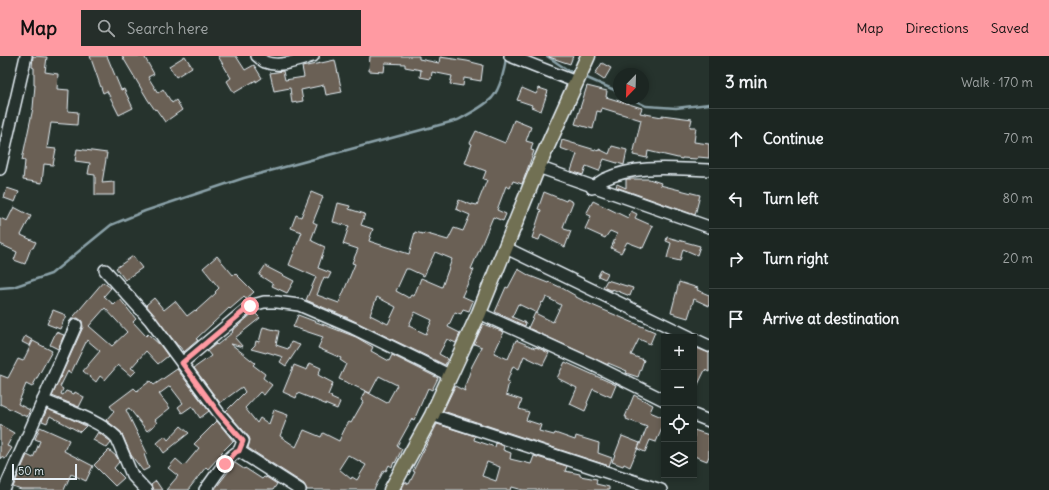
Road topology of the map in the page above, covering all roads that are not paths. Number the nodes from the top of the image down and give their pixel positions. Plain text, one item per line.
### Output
1 (26, 56) edge
2 (257, 56) edge
3 (313, 56) edge
4 (588, 56) edge
5 (513, 57) edge
6 (576, 82) junction
7 (538, 168) junction
8 (0, 169) edge
9 (709, 170) edge
10 (592, 188) junction
11 (709, 227) edge
12 (506, 248) junction
13 (105, 270) dead end
14 (479, 313) junction
15 (76, 326) dead end
16 (684, 334) edge
17 (697, 340) edge
18 (709, 346) edge
19 (182, 363) junction
20 (451, 376) junction
21 (661, 399) edge
22 (43, 400) junction
23 (432, 414) junction
24 (697, 416) edge
25 (709, 421) edge
26 (239, 451) junction
27 (0, 488) edge
28 (4, 490) edge
29 (146, 490) edge
30 (205, 490) edge
31 (300, 490) edge
32 (391, 490) edge
33 (661, 490) edge

1 - 8 street
2 - 3 street
4 - 6 main road
5 - 6 street
6 - 7 main road
7 - 10 street
7 - 12 main road
9 - 10 street
10 - 11 street
12 - 14 main road
12 - 16 street
13 - 19 street
14 - 20 main road
14 - 21 street
15 - 22 street
17 - 18 street
19 - 20 street
19 - 26 street
20 - 23 main road
22 - 28 street
22 - 29 street
23 - 32 main road
23 - 33 street
24 - 25 street
26 - 30 street
26 - 31 street
27 - 28 street

